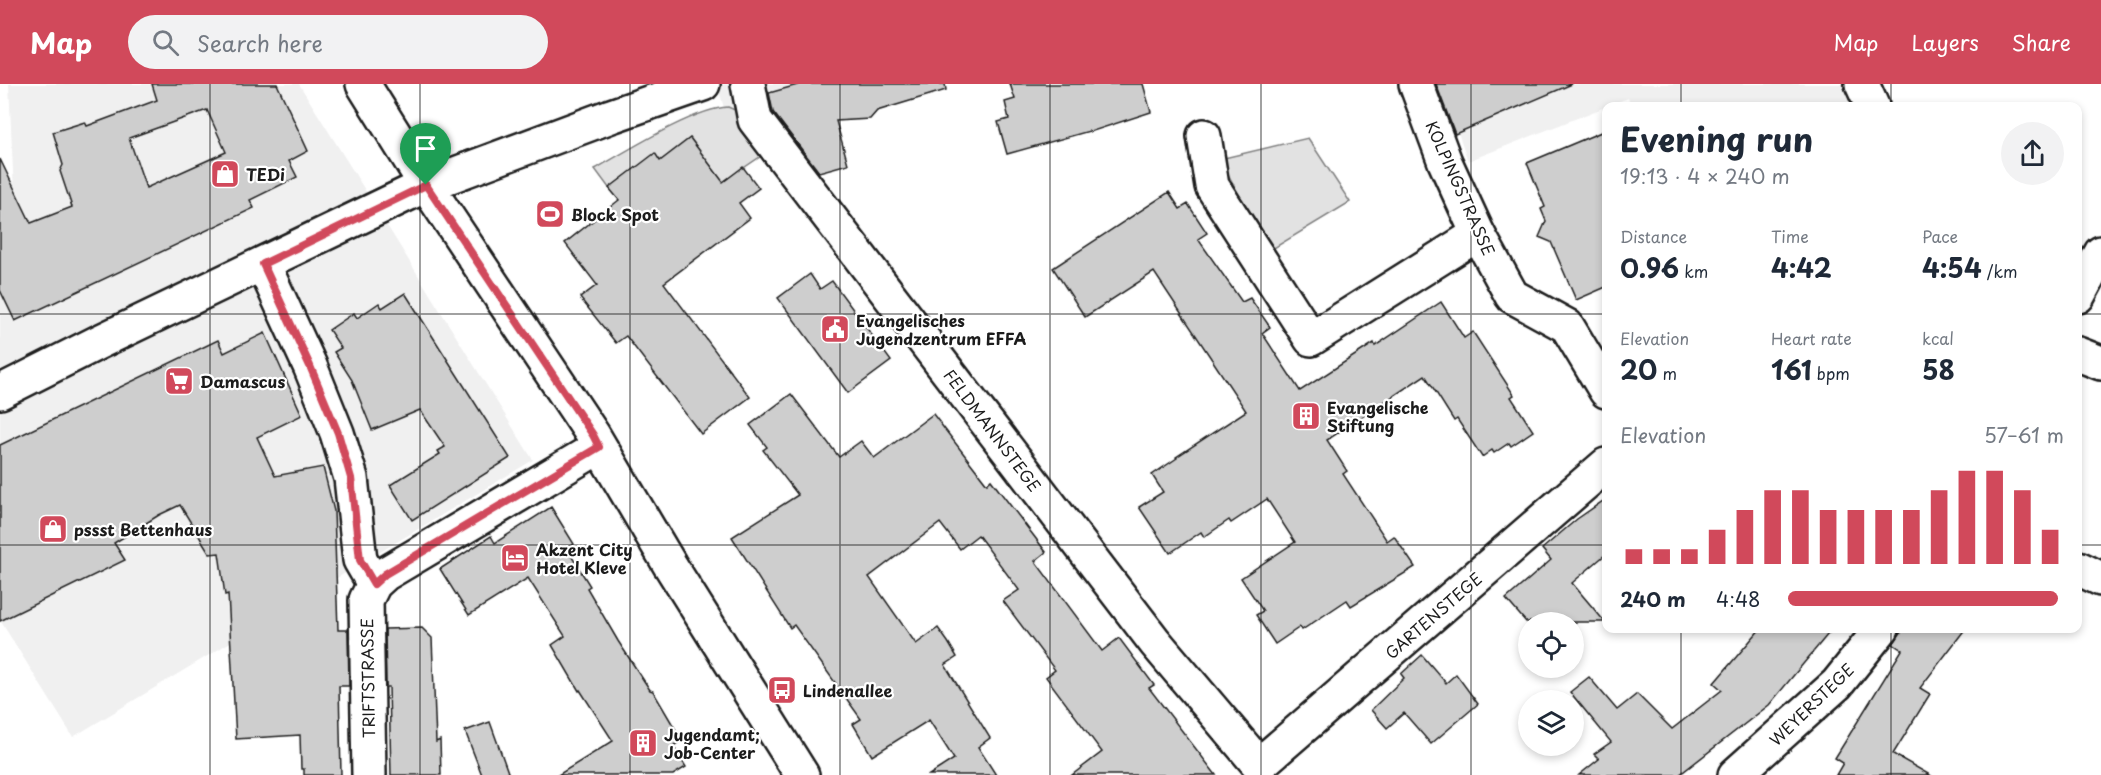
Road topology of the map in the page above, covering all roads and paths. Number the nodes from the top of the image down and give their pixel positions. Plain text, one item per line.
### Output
1 (363, 84) edge
2 (748, 84) edge
3 (1416, 84) edge
4 (689, 86) edge
5 (1204, 136) dead end
6 (426, 185) junction
7 (1478, 234) junction
8 (2101, 253) edge
9 (263, 264) junction
10 (2082, 289) edge
11 (2082, 356) edge
12 (2101, 363) edge
13 (1602, 384) edge
14 (0, 392) edge
15 (599, 447) junction
16 (1602, 468) edge
17 (2082, 570) edge
18 (2101, 579) edge
19 (374, 584) junction
20 (1878, 633) edge
21 (1259, 765) joint
22 (1751, 771) edge
23 (369, 775) edge
24 (802, 775) edge

1 - 6 street
2 - 21 street, FELDMANNSTEGE
3 - 7 street, KOLPINGSTRASSE
4 - 6 street
5 - 7 street
6 - 9 street
6 - 15 street
7 - 13 street, KOLPINGSTRASSE
8 - 10 street
9 - 14 street
9 - 19 street
11 - 12 street
15 - 19 street
15 - 24 street
16 - 21 street, GARTENSTEGE
17 - 18 street
19 - 23 street, TRIFTSTRASSE
20 - 22 street, WEYERSTEGE

